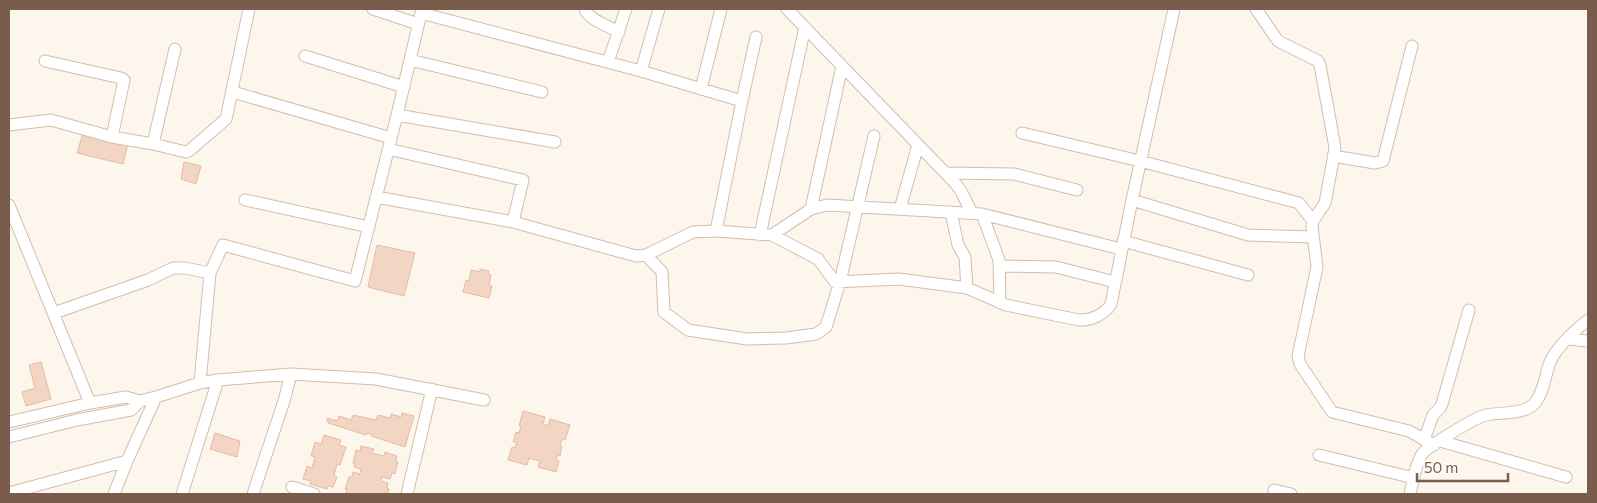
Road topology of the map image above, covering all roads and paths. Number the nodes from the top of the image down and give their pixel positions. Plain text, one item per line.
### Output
1 (249, 9) edge
2 (373, 9) edge
3 (585, 9) edge
4 (626, 9) edge
5 (659, 9) edge
6 (721, 9) edge
7 (787, 9) edge
8 (1174, 9) edge
9 (1256, 9) edge
10 (420, 15) edge
11 (805, 27) junction
12 (619, 32) junction
13 (756, 37) dead end
14 (1412, 46) dead end
15 (175, 49) dead end
16 (306, 56) dead end
17 (410, 60) junction
18 (45, 61) dead end
19 (608, 62) junction
20 (842, 66) junction
21 (640, 71) junction
22 (404, 87) junction
23 (701, 89) junction
24 (232, 92) junction
25 (542, 92) dead end
26 (742, 101) junction
27 (397, 115) junction
28 (9, 125) edge
29 (1022, 133) dead end
30 (874, 136) dead end
31 (112, 137) junction
32 (555, 142) dead end
33 (390, 143) junction
34 (154, 144) junction
35 (918, 145) junction
36 (1333, 156) junction
37 (1140, 161) junction
38 (945, 173) junction
39 (1077, 190) dead end
40 (376, 197) junction
41 (245, 200) dead end
42 (1132, 200) junction
43 (9, 205) edge
44 (858, 207) junction
45 (811, 209) junction
46 (900, 209) junction
47 (951, 212) junction
48 (977, 213) junction
49 (1313, 221) junction
50 (512, 222) junction
51 (369, 227) junction
52 (716, 231) junction
53 (766, 235) junction
54 (1313, 237) junction
55 (1122, 245) junction
56 (646, 255) junction
57 (1000, 266) junction
58 (210, 273) junction
59 (1248, 275) dead end
60 (840, 282) junction
61 (1115, 282) junction
62 (966, 288) junction
63 (1000, 303) junction
64 (1469, 310) dead end
65 (54, 313) junction
66 (1588, 320) edge
67 (1568, 339) junction
68 (1588, 341) edge
69 (292, 374) junction
70 (218, 380) junction
71 (200, 383) junction
72 (432, 389) junction
73 (156, 397) junction
74 (484, 400) dead end
75 (140, 401) junction
76 (90, 403) junction
77 (9, 422) edge
78 (9, 437) edge
79 (1433, 442) junction
80 (1319, 455) dead end
81 (127, 460) junction
82 (1566, 477) dead end
83 (1414, 478) junction
84 (292, 487) dead end
85 (43, 489) edge
86 (1274, 490) dead end
87 (9, 493) edge
88 (114, 494) edge
89 (182, 494) edge
90 (253, 494) edge
91 (314, 494) edge
92 (407, 494) edge
93 (1291, 494) edge
94 (1410, 494) edge

1 - 24 street
2 - 10 street
3 - 12 street
4 - 12 street
5 - 21 street
6 - 23 street
7 - 11 street
8 - 37 street
9 - 36 street
10 - 17 street
10 - 19 street
11 - 20 street
11 - 53 street
12 - 19 street
13 - 26 street
14 - 36 street
15 - 34 street
16 - 22 street
17 - 22 street
17 - 25 street
18 - 31 street
19 - 21 street
20 - 35 street
20 - 45 street
21 - 23 street
22 - 27 street
23 - 26 street
24 - 33 street
24 - 34 street
26 - 52 street
27 - 32 street
27 - 33 street
28 - 31 street
29 - 37 street
30 - 44 street
31 - 34 street
33 - 40 street
33 - 50 street
35 - 38 street
35 - 46 street
36 - 49 street
37 - 42 street
37 - 49 street
38 - 39 street
38 - 48 street
40 - 50 street
40 - 51 street
41 - 51 street
42 - 54 street
42 - 55 street
43 - 65 street
44 - 45 street
44 - 46 street
44 - 60 street
45 - 53 street
46 - 47 street
47 - 48 street
47 - 62 street
48 - 55 street
48 - 57 street
49 - 54 street
50 - 56 street
51 - 58 street
52 - 53 street
52 - 56 street
53 - 60 street
54 - 79 street
55 - 59 street
55 - 61 street
56 - 60 street
57 - 61 street
57 - 63 street
58 - 65 street
58 - 71 street
60 - 62 street
61 - 63 street
62 - 63 street
64 - 79 street
65 - 76 street
66 - 67 street
67 - 68 street
67 - 79 street
69 - 70 street
69 - 72 street
69 - 90 street
70 - 71 street
70 - 89 street
71 - 73 street
72 - 74 street
72 - 92 street
73 - 75 street
73 - 81 street
75 - 76 street
75 - 78 street
76 - 77 street
79 - 82 street
79 - 83 street
80 - 83 street
81 - 85 street
81 - 88 street
83 - 94 street
84 - 91 street
85 - 87 street
86 - 93 street

